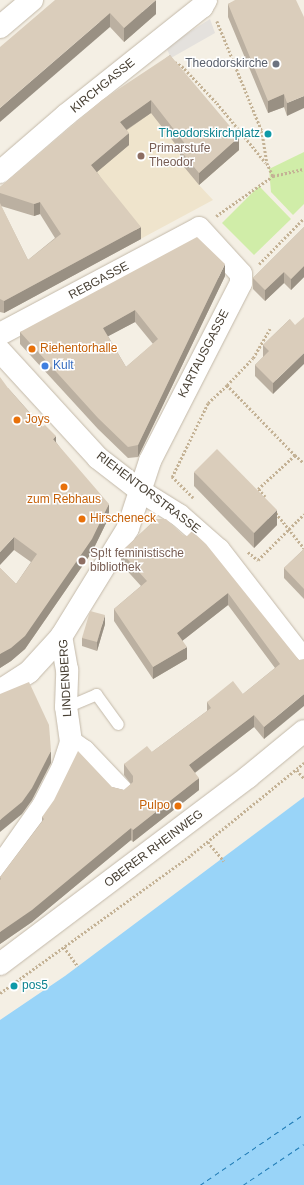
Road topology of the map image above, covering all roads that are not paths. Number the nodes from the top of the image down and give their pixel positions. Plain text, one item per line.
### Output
1 (22, 0) edge
2 (32, 0) edge
3 (210, 7) edge
4 (0, 18) edge
5 (0, 27) edge
6 (0, 172) edge
7 (199, 228) joint
8 (0, 334) edge
9 (0, 351) edge
10 (142, 492) junction
11 (61, 637) junction
12 (304, 660) edge
13 (0, 691) edge
14 (66, 708) junction
15 (118, 724) dead end
16 (304, 731) edge
17 (71, 742) junction
18 (121, 790) edge
19 (0, 867) edge
20 (0, 964) edge

1 - 4 lane
2 - 5 street
3 - 6 street, KIRCHGASSE
7 - 8 street, REBGASSE
7 - 10 street, KARTAUSGASSE
9 - 10 street, RIEHENTORSTRASSE
10 - 11 street, LINDENBERG
10 - 12 street, RIEHENTORSTRASSE
11 - 13 street
11 - 14 street, LINDENBERG
14 - 15 lane
14 - 17 street, LINDENBERG
16 - 20 street, OBERER RHEINWEG
17 - 18 street
17 - 19 street

